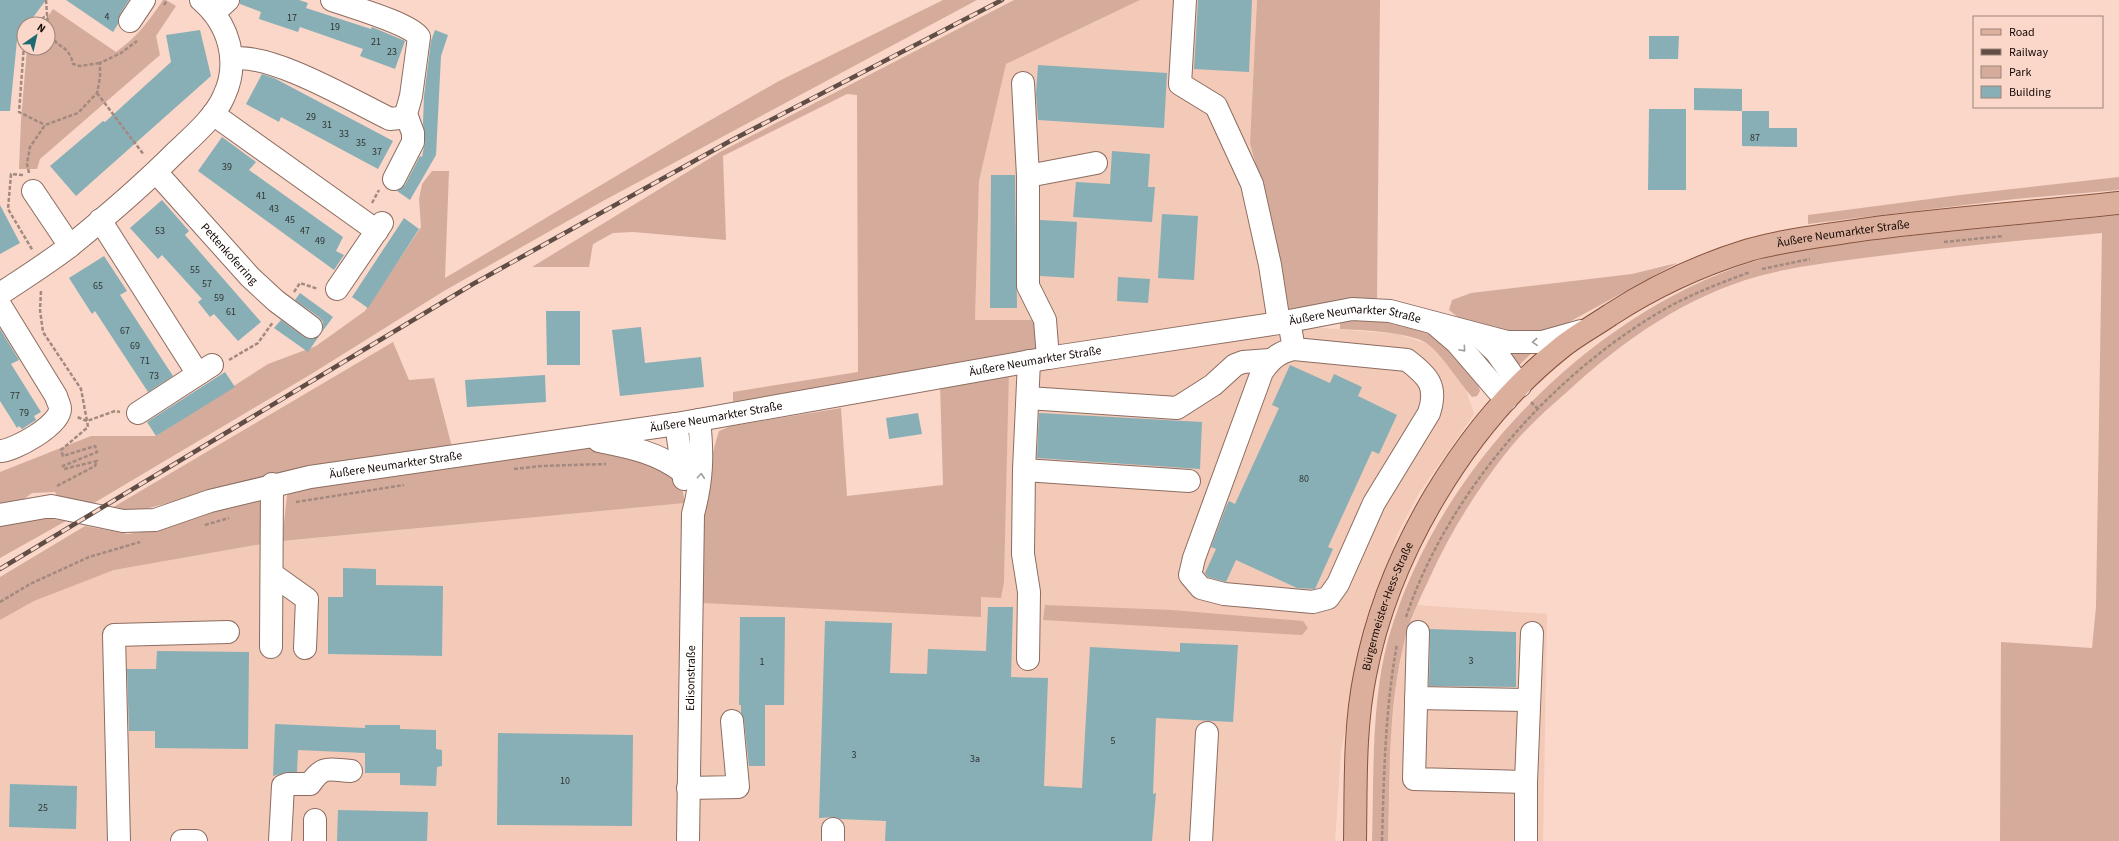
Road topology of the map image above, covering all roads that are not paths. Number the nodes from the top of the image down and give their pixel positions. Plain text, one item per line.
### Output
1 (332, 0) edge
2 (1185, 0) edge
3 (214, 4) edge
4 (152, 6) edge
5 (136, 28) road end
6 (233, 59) junction
7 (1022, 83) dead end
8 (212, 114) junction
9 (406, 114) junction
10 (1096, 163) dead end
11 (156, 172) junction
12 (1028, 176) junction
13 (394, 179) road end
14 (33, 191) dead end
15 (2119, 203) edge
16 (100, 220) junction
17 (70, 246) junction
18 (337, 289) dead end
19 (0, 294) edge
20 (0, 305) edge
21 (1284, 322) junction
22 (1434, 323) junction
23 (311, 327) dead end
24 (1586, 329) junction
25 (1477, 334) junction
26 (1294, 349) junction
27 (1039, 360) junction
28 (1270, 360) junction
29 (1513, 393) junction
30 (1028, 398) junction
31 (138, 413) road end
32 (699, 420) junction
33 (676, 424) junction
34 (582, 438) junction
35 (0, 452) edge
36 (1024, 470) junction
37 (683, 475) junction
38 (1189, 481) dead end
39 (272, 484) junction
40 (693, 514) junction
41 (0, 515) edge
42 (272, 574) junction
43 (1407, 631) road end
44 (228, 632) dead end
45 (1532, 633) dead end
46 (271, 647) dead end
47 (305, 648) dead end
48 (1028, 659) dead end
49 (1416, 698) junction
50 (1528, 700) junction
51 (732, 721) dead end
52 (1207, 733) dead end
53 (351, 771) dead end
54 (1526, 782) junction
55 (688, 788) junction
56 (315, 820) dead end
57 (119, 841) edge
58 (182, 841) edge
59 (196, 841) edge
60 (280, 841) edge
61 (315, 841) edge
62 (688, 841) edge
63 (1201, 841) edge
64 (1355, 841) edge
65 (1526, 841) edge

1 - 9 street
2 - 21 street
3 - 6 street
4 - 5 street
6 - 8 street
6 - 9 street
7 - 12 street
8 - 11 street
8 - 18 street
9 - 13 street
10 - 12 street
11 - 16 street
11 - 23 street, Pettenkoferring
12 - 27 street
14 - 17 street
15 - 24 main road, Äußere Neumarkter Straße
16 - 17 street
16 - 31 street
17 - 19 street
20 - 35 street
21 - 22 street, Äußere Neumarkter Straße
21 - 26 street
21 - 27 street, Äußere Neumarkter Straße
22 - 25 street, Äußere Neumarkter Straße
22 -> 29 street, Äußere Neumarkter Straße
24 -> 25 street, Äußere Neumarkter Straße
24 - 29 main road, Äußere Neumarkter Straße
25 - 29 street, Äußere Neumarkter Straße
26 - 28 street
26 - 28 street
27 - 30 street
27 - 32 street, Äußere Neumarkter Straße
28 - 30 street
29 - 64 main road, Bürgermeister-Hess-Straße
30 - 36 street
32 - 33 street, Äußere Neumarkter Straße
40 -> 32 street, Edisonstraße
33 - 34 street, Äußere Neumarkter Straße
33 - 37 street, Edisonstraße
34 - 37 street
34 - 39 street, Äußere Neumarkter Straße
36 - 38 street
36 - 48 street
37 - 40 street, Edisonstraße
39 - 41 street, Äußere Neumarkter Straße
39 - 42 street
40 - 55 street, Edisonstraße
42 - 46 street
42 - 47 street
43 - 49 street
44 - 57 street
45 - 50 street
49 - 50 street
49 - 54 street
50 - 54 street
51 - 55 street
52 - 63 street
53 - 60 street
54 - 65 street
55 - 62 street, Edisonstraße
56 - 61 street
58 - 59 street

